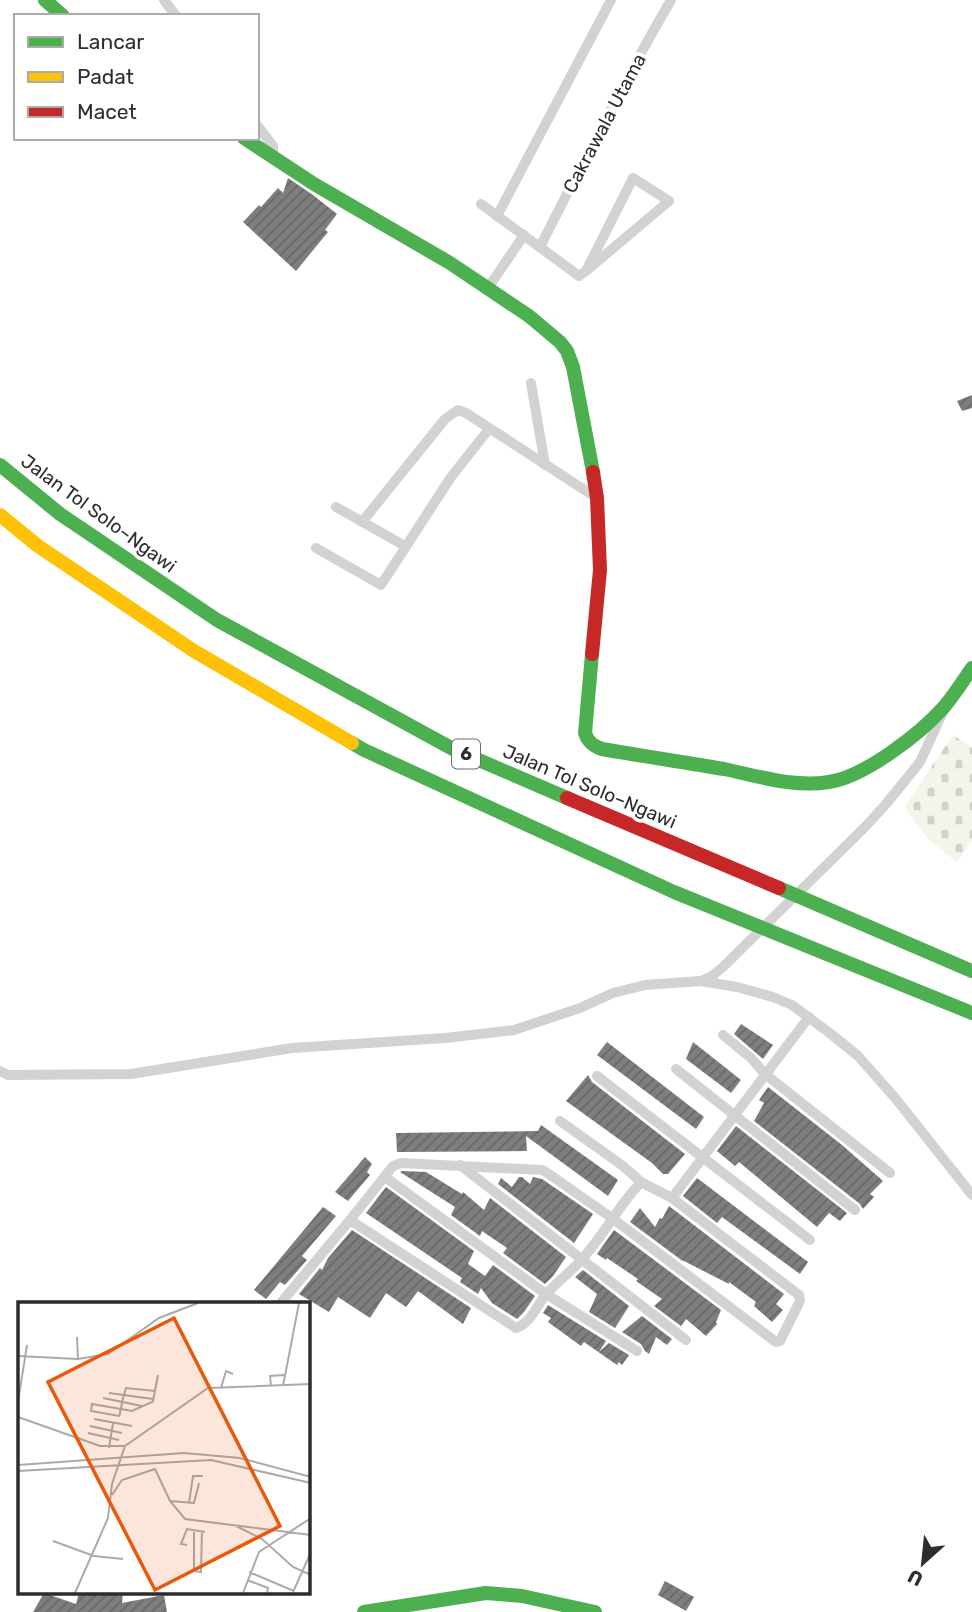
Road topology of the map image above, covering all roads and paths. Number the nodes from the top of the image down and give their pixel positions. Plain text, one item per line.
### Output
1 (45, 0) edge
2 (611, 0) edge
3 (671, 0) edge
4 (61, 14) edge
5 (259, 128) edge
6 (247, 140) edge
7 (273, 157) junction
8 (481, 204) dead end
9 (497, 216) junction
10 (524, 235) junction
11 (540, 247) junction
12 (586, 271) junction
13 (488, 288) junction
14 (531, 383) dead end
15 (489, 429) junction
16 (0, 465) edge
17 (545, 465) junction
18 (597, 498) junction
19 (336, 507) dead end
20 (0, 515) edge
21 (362, 522) junction
22 (405, 546) junction
23 (316, 548) dead end
24 (972, 668) edge
25 (946, 705) junction
26 (972, 971) edge
27 (701, 981) junction
28 (972, 1013) edge
29 (809, 1017) junction
30 (723, 1035) dead end
31 (676, 1069) dead end
32 (0, 1071) edge
33 (765, 1074) junction
34 (597, 1076) dead end
35 (735, 1115) junction
36 (560, 1121) dead end
37 (702, 1158) junction
38 (460, 1165) junction
39 (890, 1173) dead end
40 (384, 1177) junction
41 (642, 1182) junction
42 (972, 1195) edge
43 (672, 1198) junction
44 (855, 1210) dead end
45 (612, 1218) junction
46 (351, 1220) junction
47 (810, 1240) dead end
48 (583, 1259) junction
49 (546, 1294) junction
50 (282, 1302) edge
51 (686, 1340) dead end
52 (637, 1351) dead end
53 (364, 1612) edge
54 (595, 1612) edge

1 - 4 main road
2 - 9 street
3 - 11 street, Cakrawala Utama
5 - 7 street
6 - 7 main road
7 - 13 main road
8 - 9 street
9 - 10 street
10 - 11 street
10 - 13 street
11 - 12 street
12 - 12 street
13 - 18 main road
14 - 17 street
15 - 17 street
15 - 21 street
15 - 22 street
16 - 26 main road, Jalan Tol Solo–Ngawi / 6
17 - 18 street
18 - 25 main road
19 - 21 street
20 - 28 main road, 6
21 - 22 street
22 - 23 street
24 - 25 main road
25 - 27 street
27 - 29 street
27 - 32 street
29 - 33 street
29 - 42 street
30 - 33 street
31 - 35 street
33 - 35 street
33 - 39 street
34 - 37 street
35 - 37 street
35 - 44 street
36 - 41 street
37 - 43 street
37 - 47 street
38 - 40 street
38 - 45 street
38 - 48 street
40 - 46 street
40 - 49 street
41 - 43 street
41 - 45 street
43 - 45 street
45 - 48 street
46 - 49 street
46 - 50 street
48 - 49 street
48 - 51 street
49 - 52 street
53 - 54 main road

